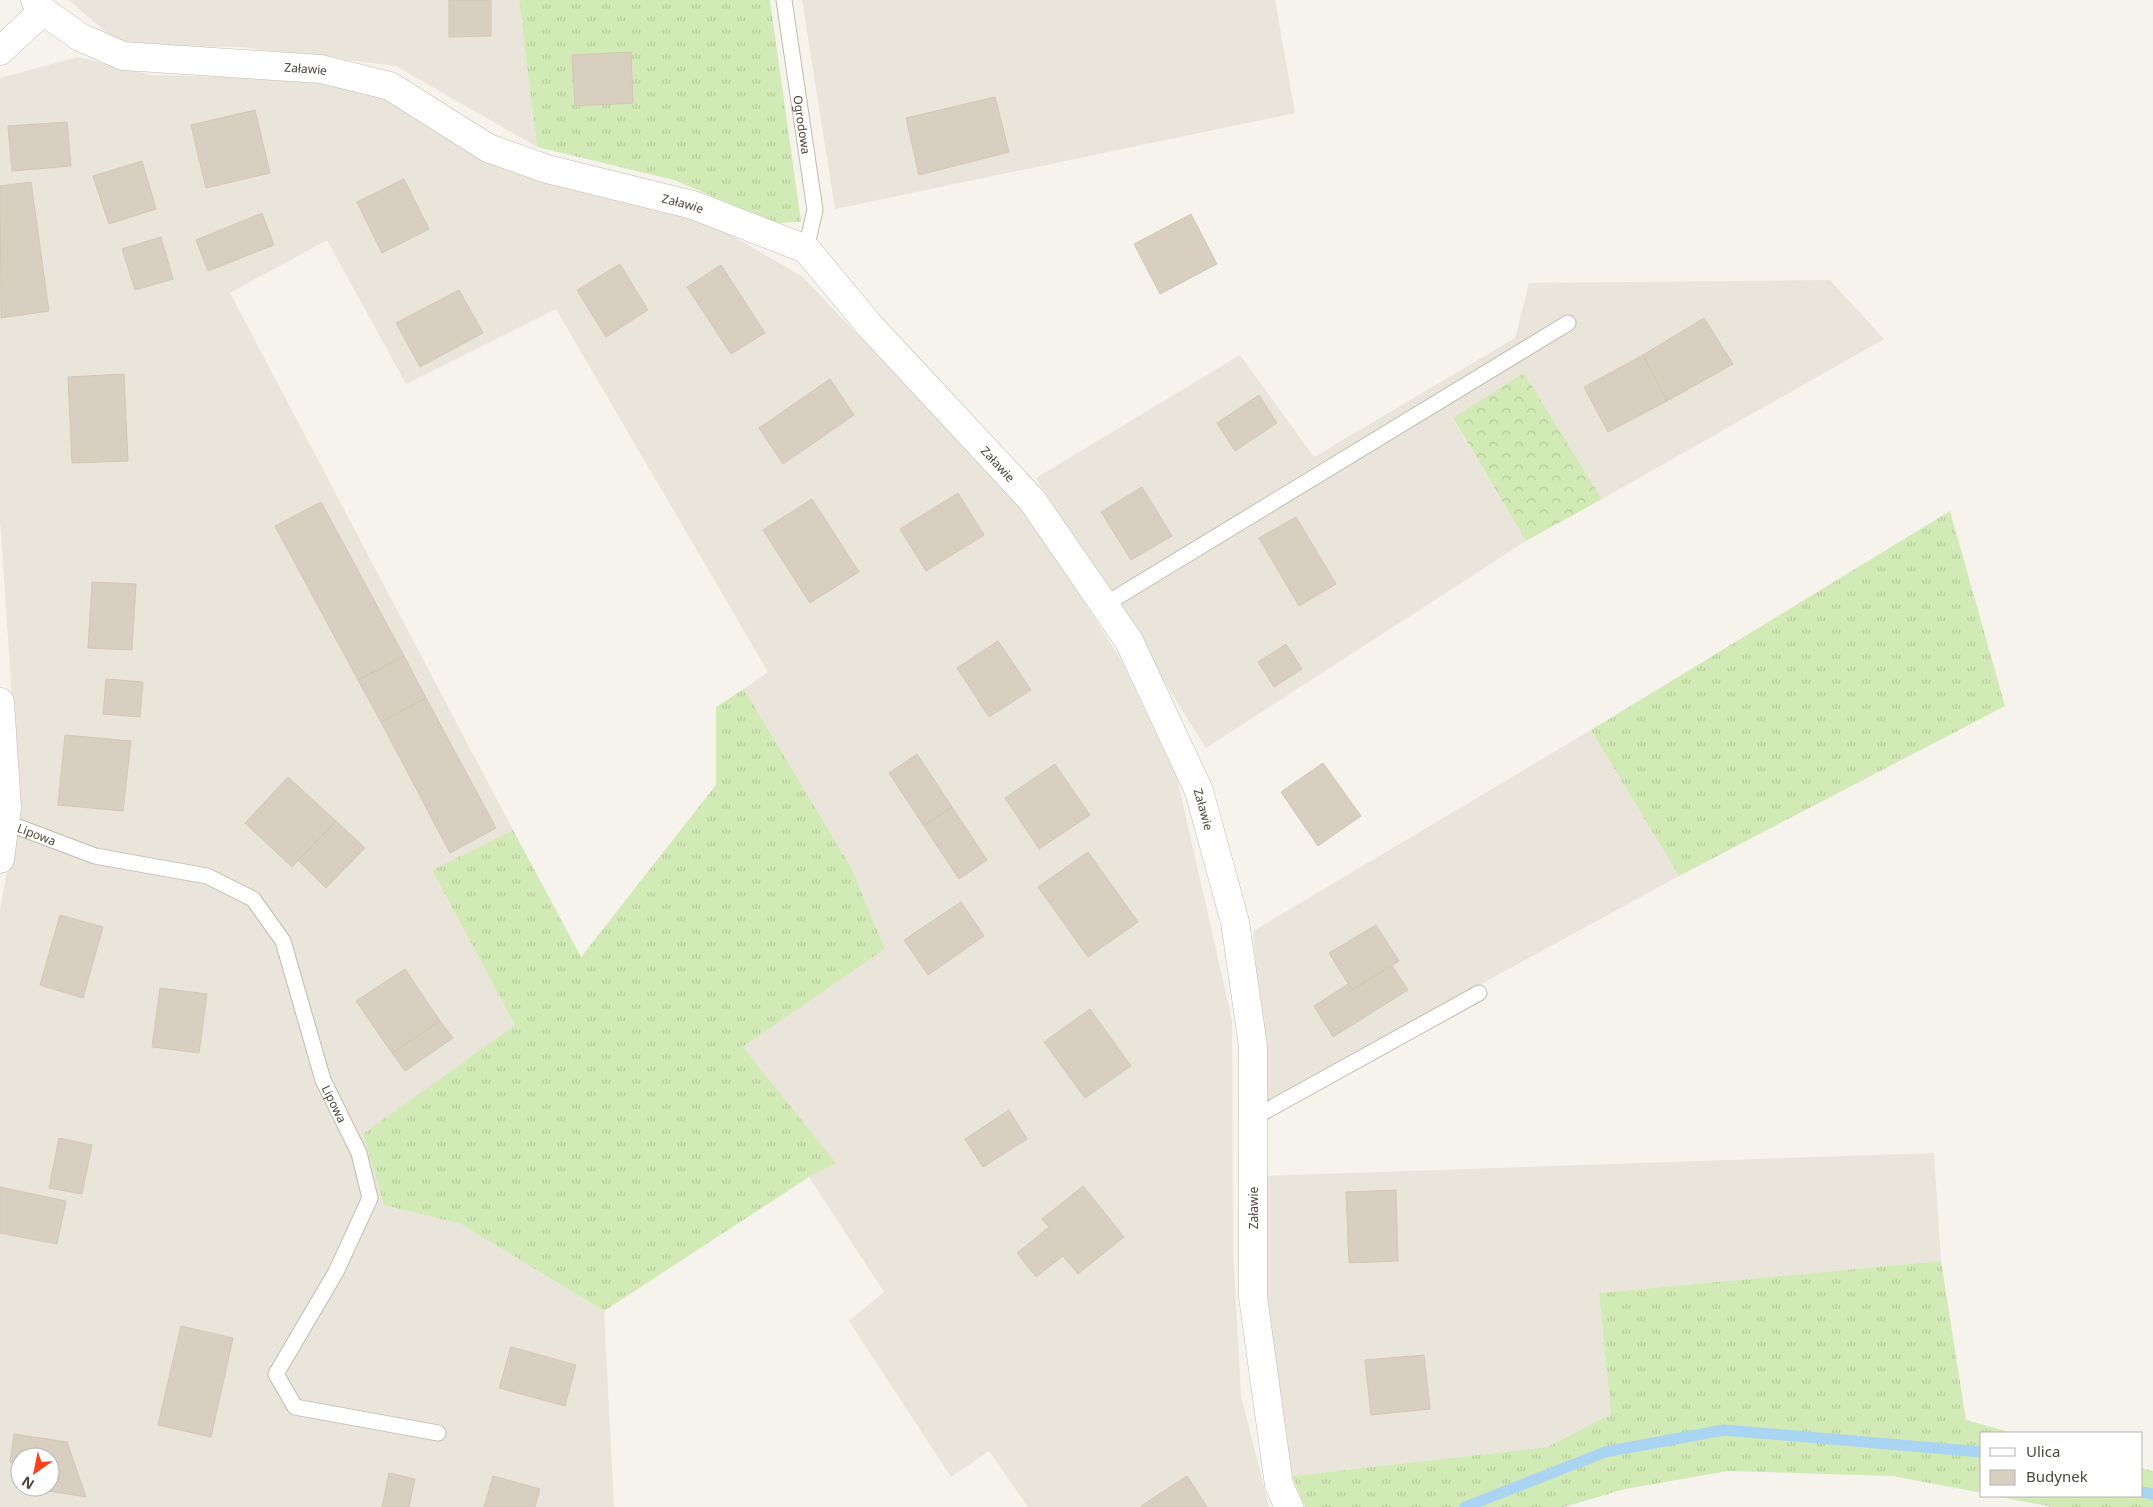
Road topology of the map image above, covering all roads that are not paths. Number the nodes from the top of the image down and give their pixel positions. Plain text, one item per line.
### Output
1 (784, 0) edge
2 (39, 5) edge
3 (0, 51) edge
4 (806, 249) junction
5 (1568, 323) dead end
6 (1104, 605) junction
7 (0, 702) edge
8 (5, 822) junction
9 (0, 859) edge
10 (1479, 994) dead end
11 (1253, 1118) junction
12 (438, 1432) dead end
13 (1288, 1507) edge

1 - 4 lane, Ogrodowa
2 - 3 street
2 - 4 street, Załawie
4 - 6 street, Załawie
5 - 6 lane
6 - 11 street, Załawie
7 - 8 street, Lipowa
8 - 9 street, Lipowa
8 - 12 lane, Lipowa
10 - 11 lane
11 - 13 street, Załawie

